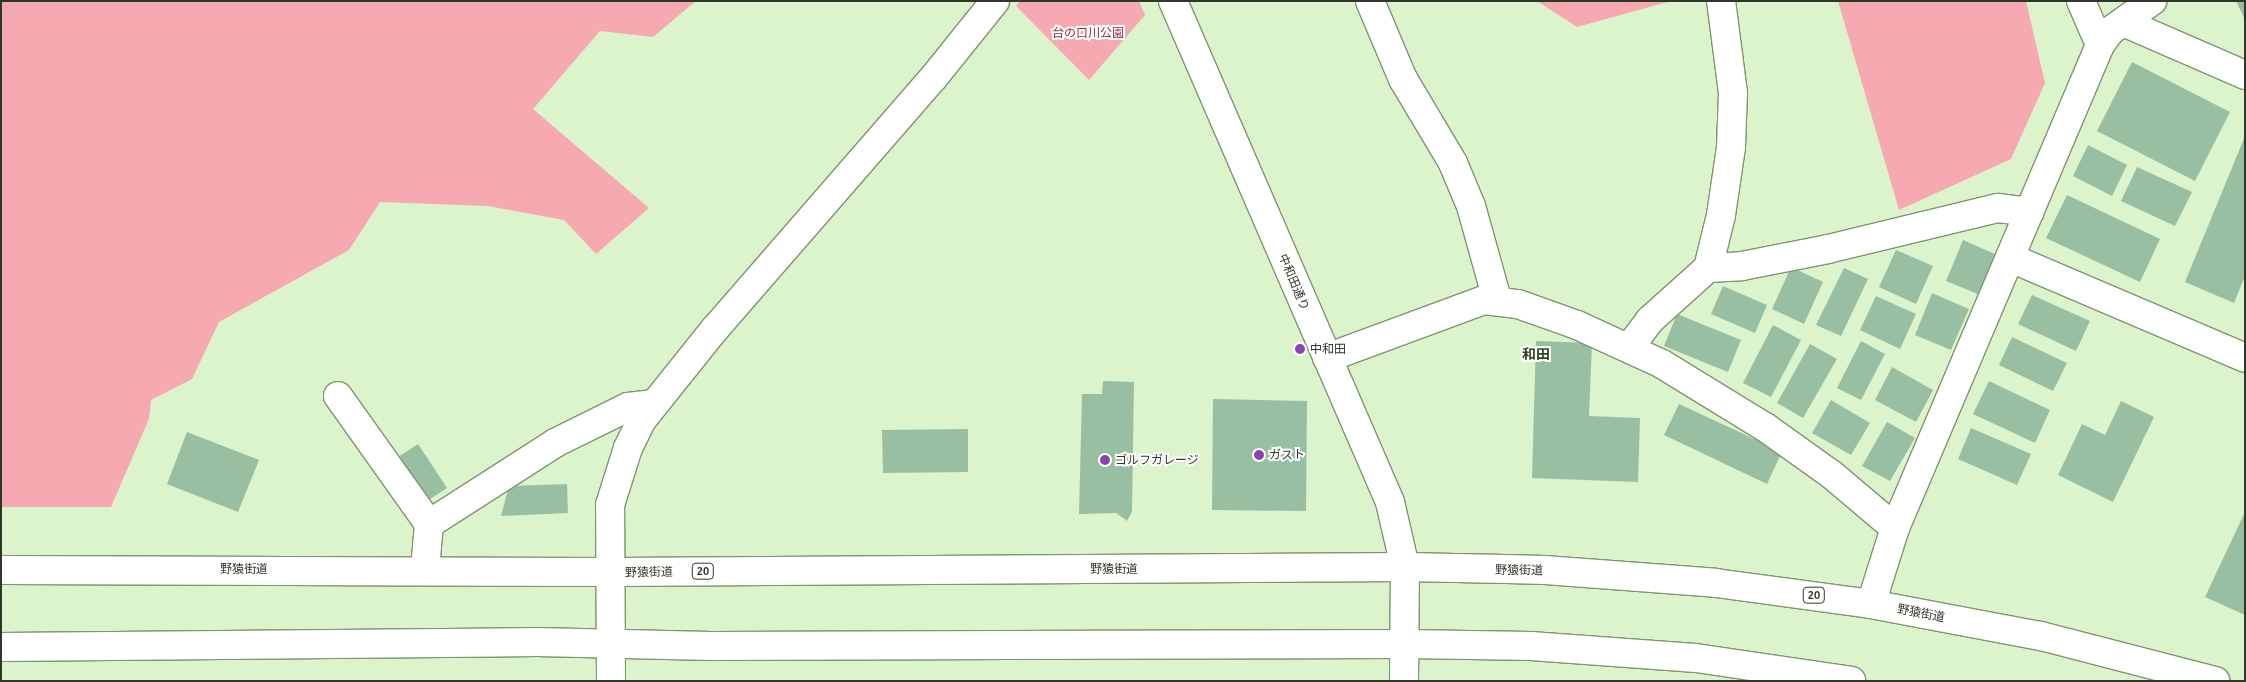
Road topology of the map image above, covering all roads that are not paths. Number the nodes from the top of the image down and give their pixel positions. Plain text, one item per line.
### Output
1 (994, 1) edge
2 (1173, 1) edge
3 (1370, 1) edge
4 (1721, 1) edge
5 (2081, 1) edge
6 (2152, 1) edge
7 (2122, 22) junction
8 (2100, 45) junction
9 (2245, 75) edge
10 (2030, 212) junction
11 (2011, 258) junction
12 (1708, 268) junction
13 (1497, 299) junction
14 (1629, 348) junction
15 (1326, 358) junction
16 (2245, 358) edge
17 (338, 396) dead end
18 (654, 404) junction
19 (429, 524) junction
20 (1895, 528) junction
21 (1405, 567) junction
22 (425, 569) junction
23 (1, 570) edge
24 (610, 572) junction
25 (1871, 604) junction
26 (610, 644) junction
27 (1404, 644) junction
28 (1, 647) edge
29 (611, 681) edge
30 (1404, 681) edge
31 (1851, 681) edge
32 (2216, 681) edge

1 - 18 street
2 - 15 street, 中和田通り
3 - 13 street
4 - 12 street
5 - 8 street
6 - 7 street
7 - 8 street
7 - 9 street
8 - 10 street
10 - 11 street
10 - 12 street
11 - 16 street
11 - 20 street
12 - 14 street
13 - 14 street
13 - 15 street
14 - 20 street
15 - 21 street, 中和田通り
17 - 19 street
18 - 19 street
18 - 24 street
19 - 22 street
20 - 25 street
21 - 24 street, 野猿街道 / 20
21 - 25 street, 野猿街道 / 20
21 - 27 street, 中和田通り
22 - 23 street, 野猿街道 / 20
22 - 24 street, 野猿街道 / 20
24 - 26 street
25 - 32 street, 野猿街道 / 20
26 - 27 street
26 - 28 street
26 - 29 street
27 - 30 street, 中和田通り
27 - 31 street

